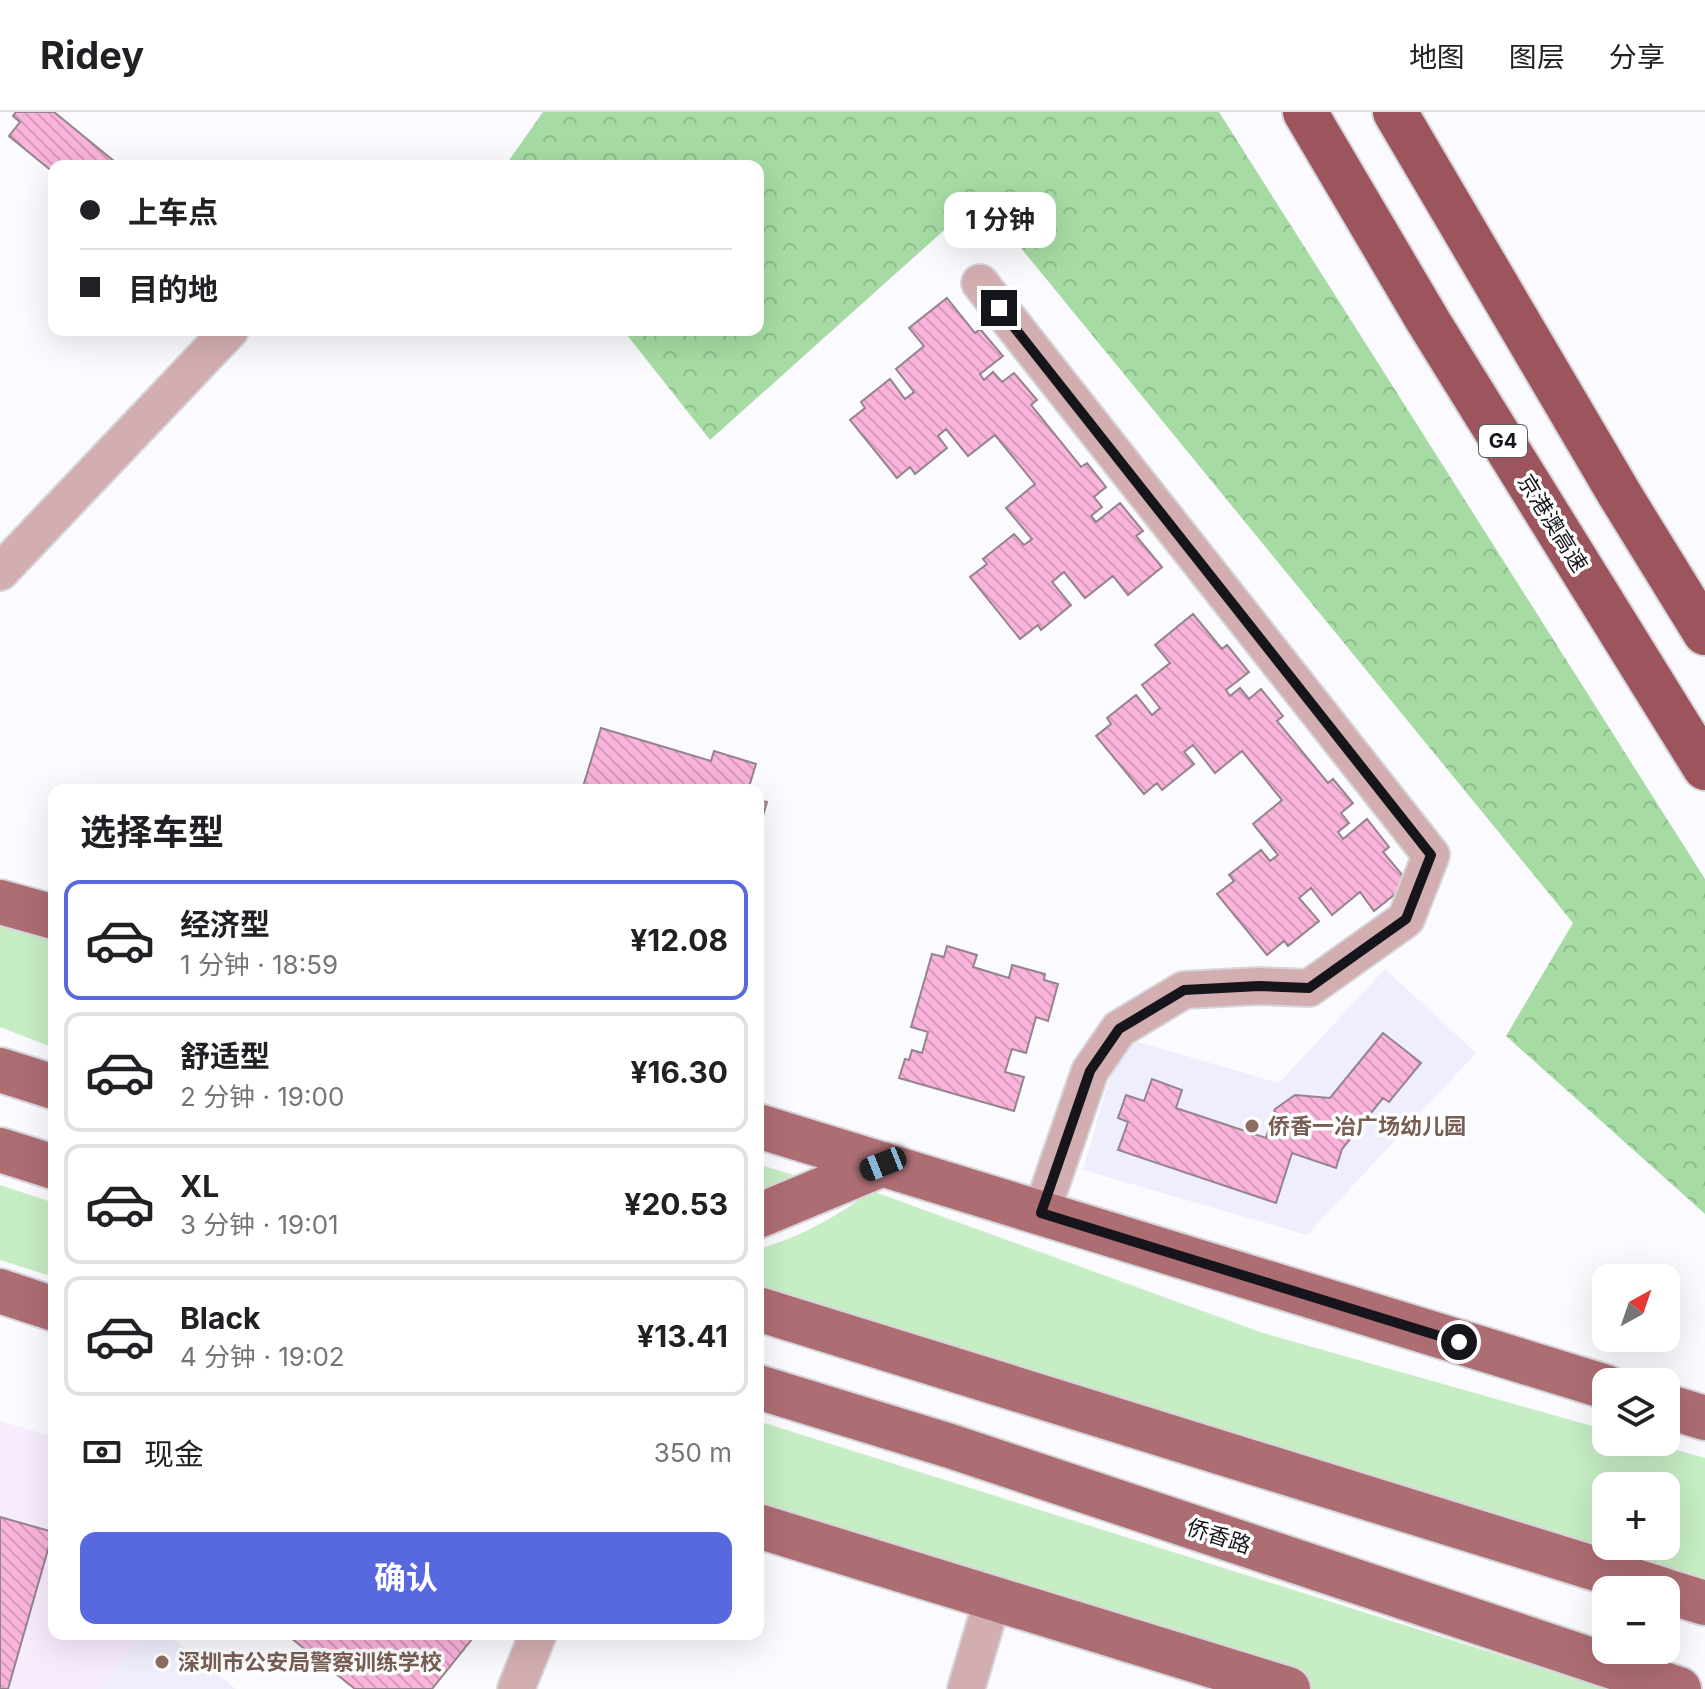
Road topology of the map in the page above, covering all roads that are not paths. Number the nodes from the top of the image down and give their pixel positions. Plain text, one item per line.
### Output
1 (1305, 112) edge
2 (1395, 112) edge
3 (980, 283) dead end
4 (224, 336) edge
5 (0, 572) edge
6 (1705, 633) edge
7 (1705, 768) edge
8 (0, 902) edge
9 (48, 915) edge
10 (0, 1070) edge
11 (48, 1085) edge
12 (764, 1128) edge
13 (0, 1150) edge
14 (883, 1164) junction
15 (48, 1165) edge
16 (1041, 1213) junction
17 (764, 1214) edge
18 (764, 1311) edge
19 (1592, 1383) edge
20 (764, 1389) edge
21 (1680, 1410) edge
22 (1705, 1418) edge
23 (764, 1528) edge
24 (1620, 1576) edge
25 (1680, 1595) edge
26 (993, 1598) junction
27 (1705, 1603) edge
28 (536, 1640) edge
29 (516, 1689) edge
30 (966, 1689) edge
31 (1288, 1689) edge
32 (1679, 1689) edge

1 - 7 highway, 京港澳高速 / G4
2 - 6 highway
3 - 16 street
4 - 5 street
8 - 9 main road
10 - 11 main road
12 - 14 main road
13 - 15 main road
14 - 16 main road
14 - 17 main road
16 - 19 main road
18 - 24 main road
20 - 32 main road, 侨香路
21 - 22 main road
23 - 26 main road
25 - 27 main road
26 - 30 street
26 - 31 main road
28 - 29 street

